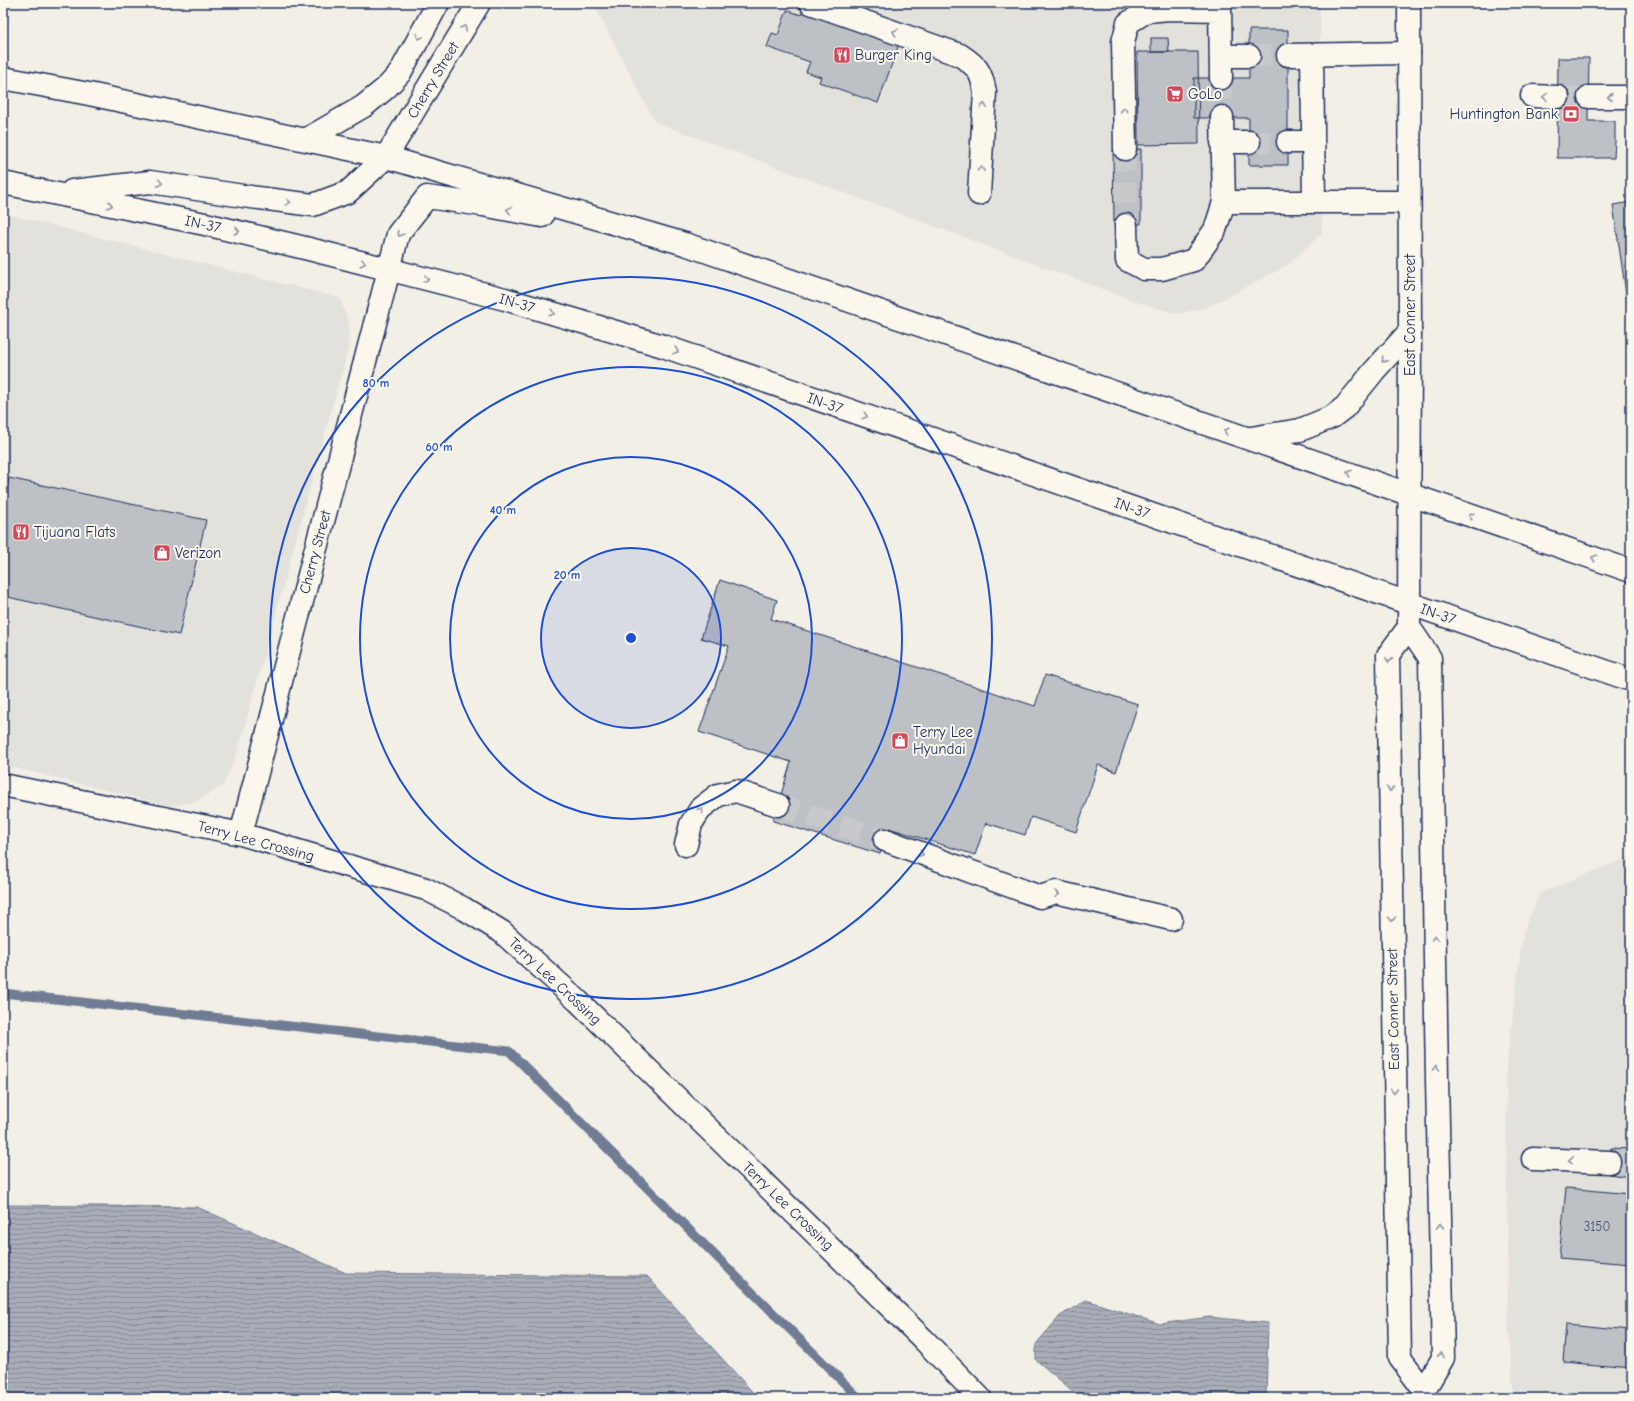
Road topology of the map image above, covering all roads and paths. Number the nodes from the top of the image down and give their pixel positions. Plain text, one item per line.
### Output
1 (438, 3) edge
2 (480, 3) edge
3 (811, 3) edge
4 (1409, 3) edge
5 (1220, 6) edge
6 (1409, 53) junction
7 (1288, 55) tunnel mouth
8 (1312, 55) junction
9 (1221, 56) junction
10 (1249, 56) tunnel mouth
11 (3, 78) edge
12 (1221, 78) tunnel mouth
13 (1532, 96) dead end
14 (1558, 97) tunnel mouth
15 (1589, 97) tunnel mouth
16 (1631, 97) edge
17 (1222, 117) tunnel mouth
18 (307, 139) junction
19 (1222, 142) junction
20 (1249, 142) tunnel mouth
21 (1288, 142) tunnel mouth
22 (1314, 142) junction
23 (1125, 149) tunnel mouth
24 (386, 157) junction
25 (3, 184) edge
26 (51, 193) junction
27 (980, 194) dead end
28 (1224, 202) junction
29 (1314, 202) junction
30 (1409, 202) junction
31 (1126, 225) tunnel mouth
32 (685, 244) junction
33 (389, 270) junction
34 (1410, 331) junction
35 (1248, 438) junction
36 (1410, 494) junction
37 (1631, 571) edge
38 (1408, 603) junction
39 (1409, 627) junction
40 (1631, 680) edge
41 (3, 785) edge
42 (778, 805) tunnel mouth
43 (241, 834) junction
44 (885, 840) tunnel mouth
45 (686, 845) dead end
46 (1172, 919) dead end
47 (1534, 1159) dead end
48 (1609, 1162) tunnel mouth
49 (1424, 1394) edge
50 (980, 1398) edge

1 -> 18 main road
24 -> 2 main road, Cherry Street
27 -> 3 main road
4 - 6 main road, East Conner Street
5 - 9 main road
23 -> 5 main road
6 - 8 main road
6 - 30 main road, East Conner Street
7 - 8 main road
8 - 22 main road
9 - 10 main road
9 - 12 main road
11 - 18 main road
14 -> 13 main road
16 -> 15 main road
17 - 19 main road
18 - 24 main road
19 - 20 main road
19 - 28 main road
21 - 22 main road
22 - 29 main road
26 -> 24 main road, Cherry Street
24 - 32 main road
25 - 26 main road, IN-37
26 -> 33 main road, IN-37
28 - 29 main road
28 - 31 main road
29 - 30 main road
30 - 34 main road, East Conner Street
32 -> 33 main road, Cherry Street
35 -> 32 main road
33 -> 38 main road, IN-37
33 - 43 main road, Cherry Street
34 -> 35 main road
34 - 36 main road, East Conner Street
36 -> 35 main road
37 -> 36 main road
36 - 38 main road, East Conner Street
38 - 39 main road, East Conner Street
38 - 40 main road, IN-37
49 -> 39 main road, East Conner Street
39 -> 49 main road, East Conner Street
41 - 43 main road, Terry Lee Crossing
45 -> 42 main road
43 - 50 main road, Terry Lee Crossing
44 -> 46 main road
48 -> 47 main road

